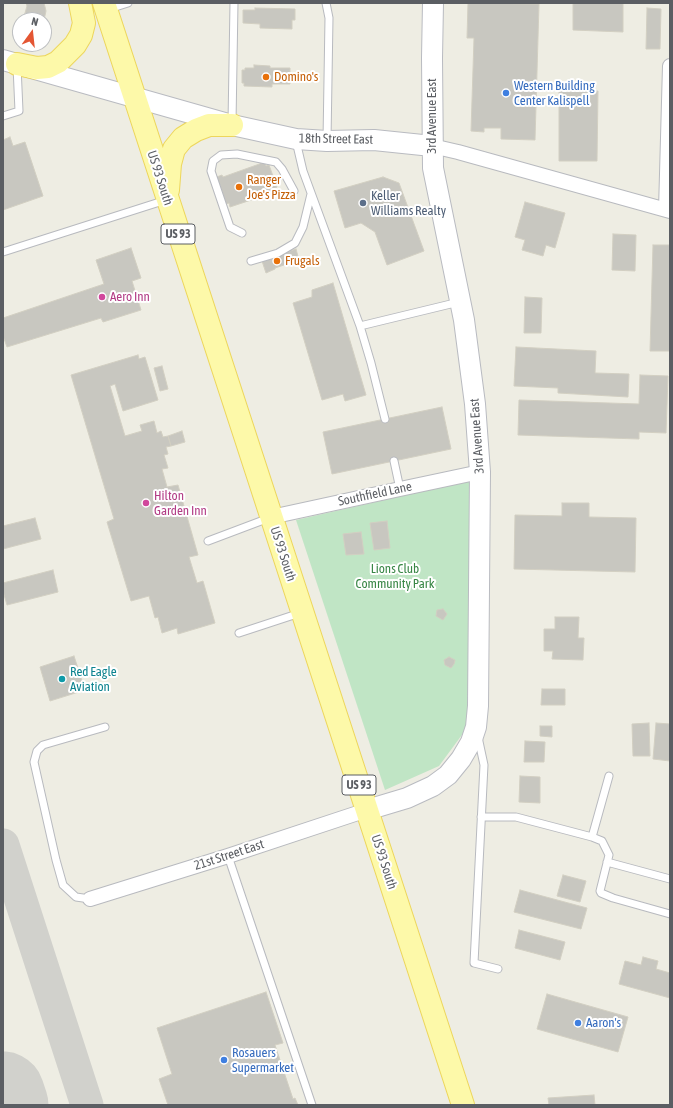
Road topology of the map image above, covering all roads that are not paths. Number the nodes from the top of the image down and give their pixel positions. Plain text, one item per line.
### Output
1 (80, 3) edge
2 (128, 3) edge
3 (234, 3) edge
4 (326, 3) edge
5 (433, 3) edge
6 (105, 6) edge
7 (10, 62) edge
8 (670, 66) edge
9 (134, 97) junction
10 (3, 116) edge
11 (232, 125) junction
12 (296, 140) junction
13 (327, 141) junction
14 (432, 146) junction
15 (294, 191) dead end
16 (311, 194) junction
17 (167, 199) junction
18 (668, 210) edge
19 (242, 233) dead end
20 (3, 252) edge
21 (251, 261) dead end
22 (460, 302) junction
23 (360, 326) junction
24 (385, 419) dead end
25 (394, 461) dead end
26 (480, 472) junction
27 (400, 488) junction
28 (271, 518) junction
29 (208, 540) dead end
30 (302, 612) junction
31 (239, 633) dead end
32 (105, 727) dead end
33 (476, 727) junction
34 (609, 776) dead end
35 (367, 810) junction
36 (481, 817) junction
37 (592, 837) junction
38 (228, 856) junction
39 (607, 862) junction
40 (670, 879) edge
41 (90, 899) joint
42 (670, 914) edge
43 (498, 969) dead end
44 (312, 1105) edge
45 (462, 1105) edge

1 - 7 main road
2 - 6 lane
3 - 11 lane
4 - 13 lane
5 - 14 street, 3rd Avenue East
6 - 9 main road, US 93 South / US 93
7 - 9 street, 18th Street East
7 - 10 lane
8 - 18 street
9 - 11 street, 18th Street East
9 - 17 main road, US 93 South / US 93
11 - 12 street, 18th Street East
11 - 17 main road
12 - 13 street, 18th Street East
12 - 16 lane
13 - 14 street, 18th Street East
14 - 18 street, 18th Street East
14 - 22 street, 3rd Avenue East
15 - 19 lane
16 - 21 lane
16 - 23 lane
17 - 20 lane
17 - 28 main road, US 93 South / US 93
22 - 23 lane
22 - 26 street, 3rd Avenue East
23 - 24 lane
25 - 27 lane
26 - 27 street, Southfield Lane
26 - 33 street, 3rd Avenue East
27 - 28 street, Southfield Lane
28 - 29 lane
28 - 30 main road, US 93 South / US 93
30 - 31 lane
30 - 35 main road, US 93 South / US 93
32 - 41 lane
33 - 35 street, 3rd Avenue East
33 - 36 lane
34 - 37 lane
35 - 38 street, 21st Street East
35 - 45 main road, US 93 South / US 93
36 - 37 lane
36 - 43 lane
37 - 39 lane
38 - 41 street, 21st Street East
38 - 44 lane
39 - 40 lane
39 - 42 lane

